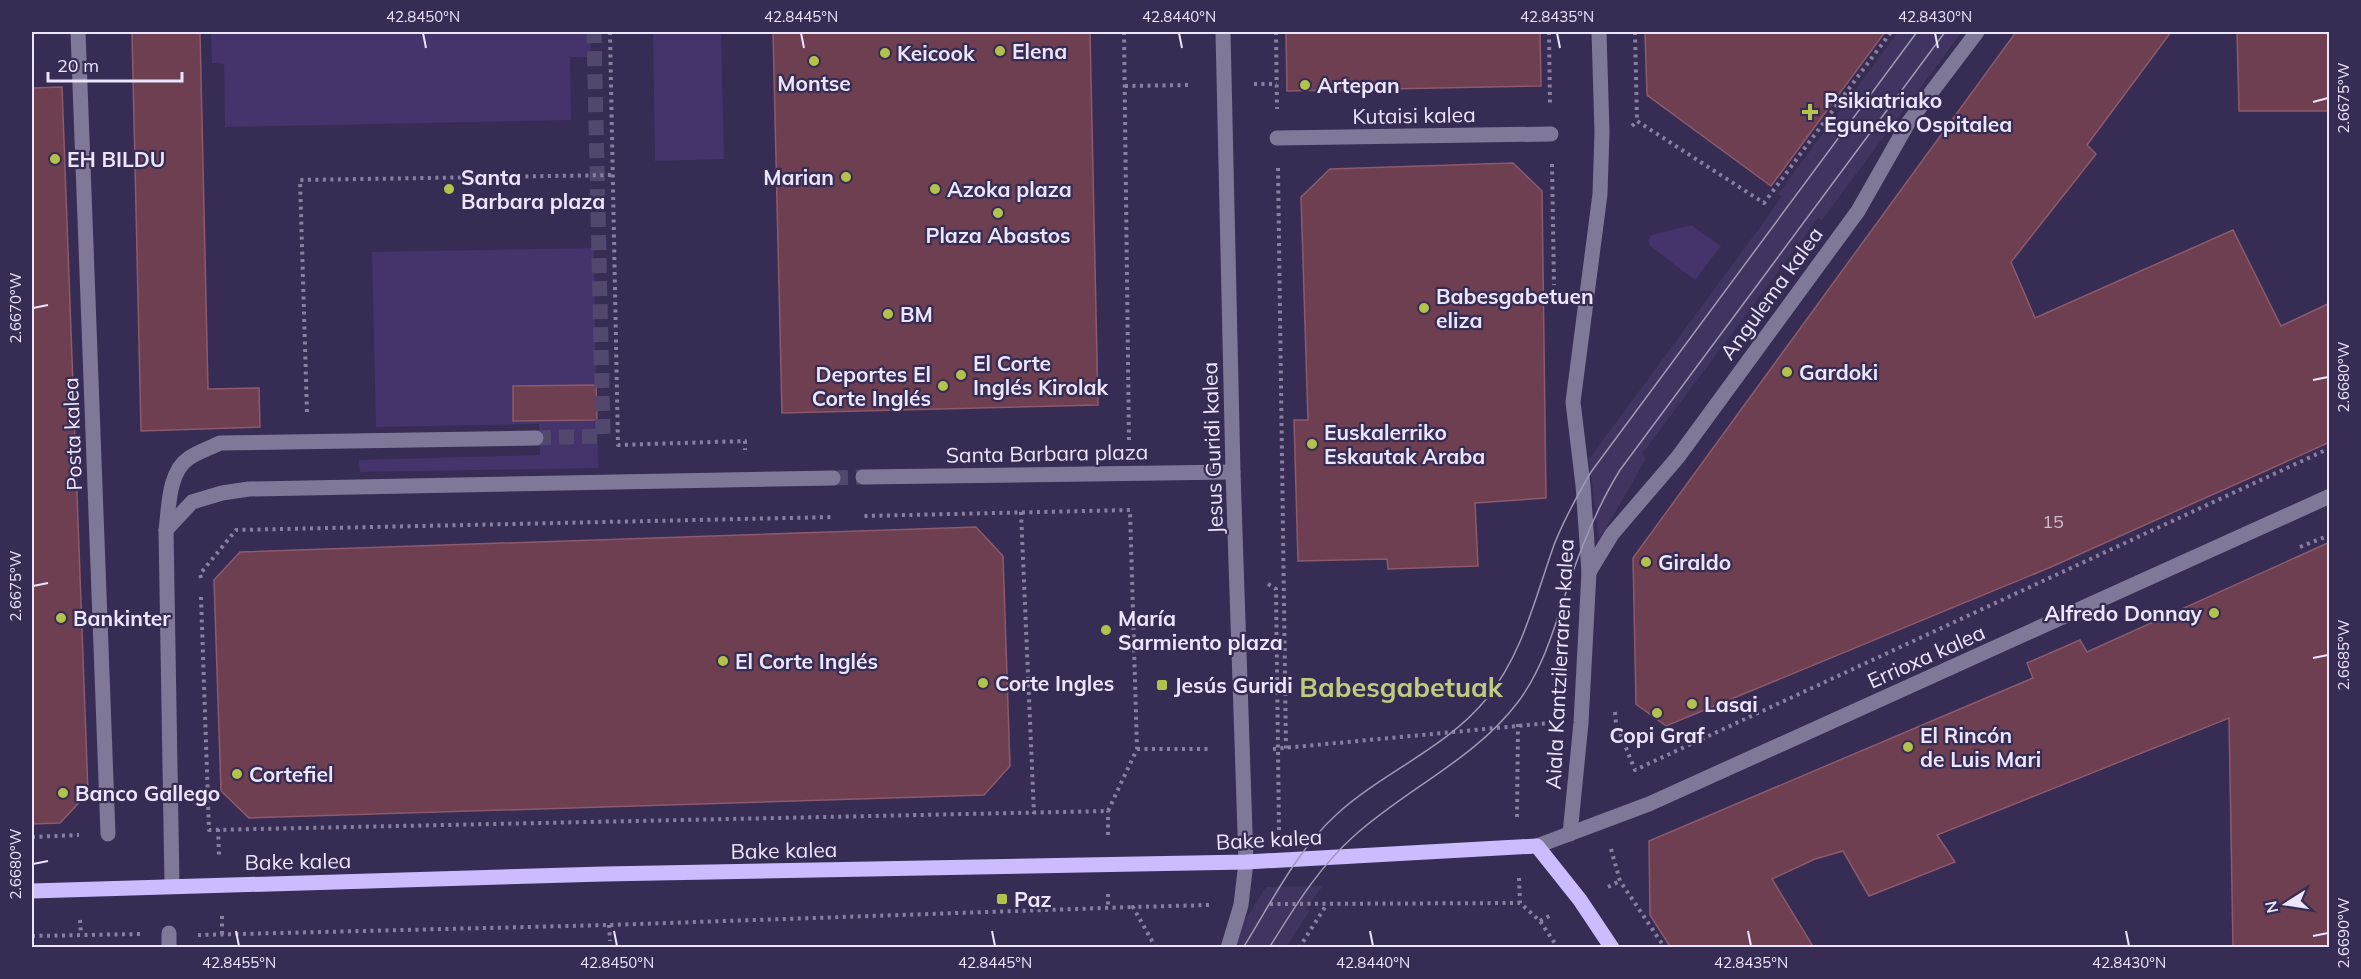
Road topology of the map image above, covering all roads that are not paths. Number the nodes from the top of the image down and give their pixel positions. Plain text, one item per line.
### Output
1 (78, 32) edge
2 (1223, 32) edge
3 (1599, 32) edge
4 (1977, 32) edge
5 (1551, 135) road end
6 (1277, 138) road end
7 (536, 438) tunnel mouth
8 (1233, 472) junction
9 (862, 477) tunnel mouth
10 (833, 478) tunnel mouth
11 (2330, 496) edge
12 (166, 530) junction
13 (1589, 572) junction
14 (108, 834) road end
15 (1570, 834) junction
16 (1537, 846) junction
17 (1246, 862) junction
18 (172, 885) junction
19 (32, 891) edge
20 (1227, 945) edge
21 (1612, 948) edge

1 - 14 street, Posta kalea
2 - 8 street, Jesus Guridi kalea
3 - 13 street, Aiala Kantzilerraren kalea
4 - 13 street, Angulema kalea
5 - 6 street, Kutaisi kalea
7 - 12 street
8 - 9 street, Santa Barbara plaza
8 - 17 street, Jesus Guridi kalea
10 - 12 street
11 - 15 street, Errioxa kalea
12 - 18 street
13 - 15 street, Aiala Kantzilerraren kalea
15 - 16 street, Errioxa kalea
16 - 17 main road, Bake kalea
16 - 21 main road
17 - 18 main road, Bake kalea
17 - 20 street, Jesus Guridi kalea
18 - 19 main road, Bake kalea

